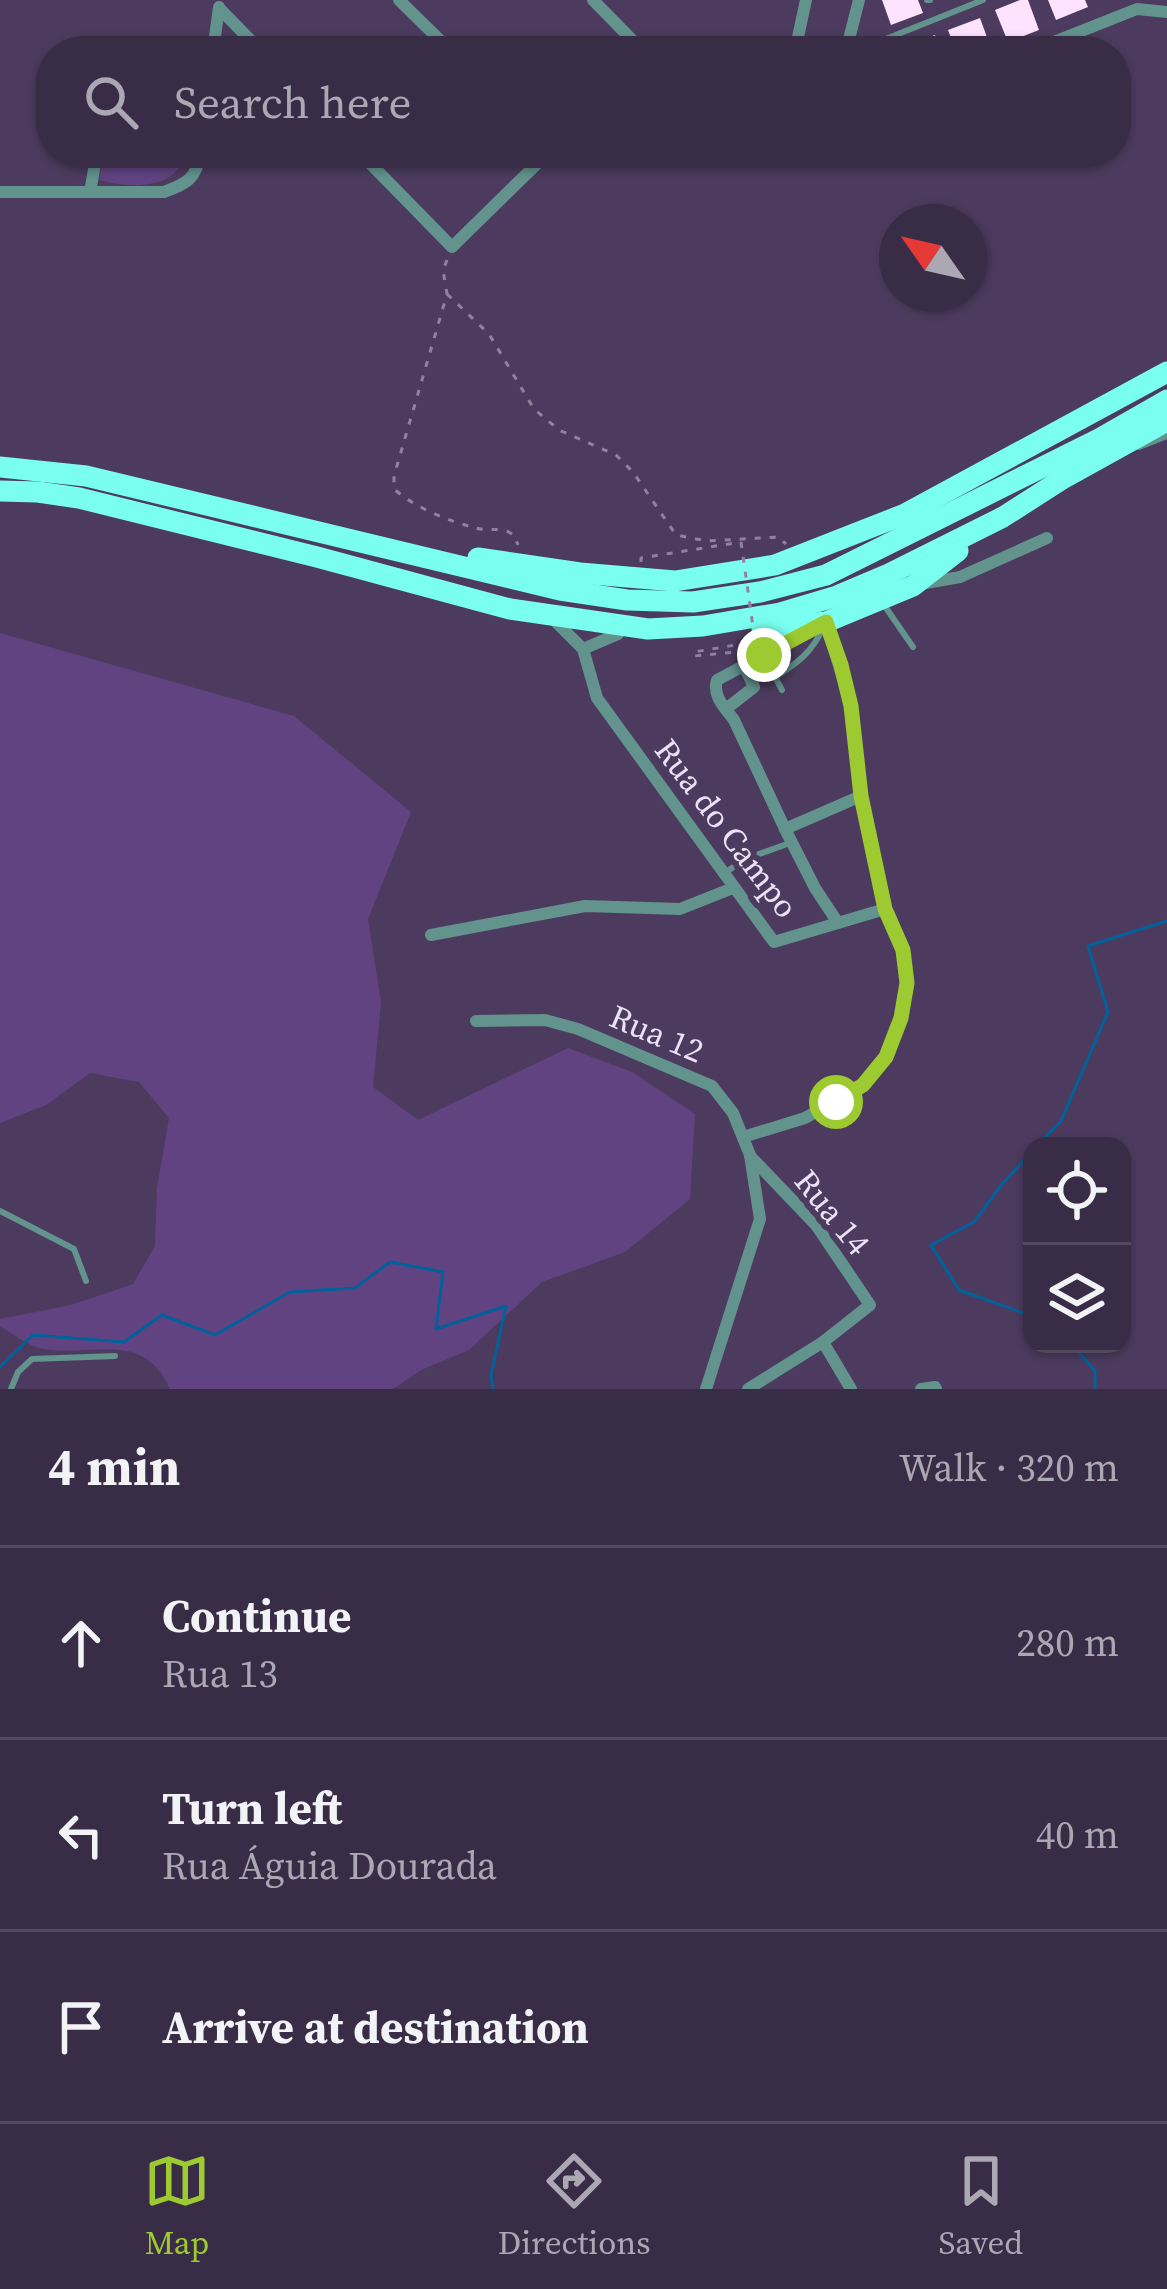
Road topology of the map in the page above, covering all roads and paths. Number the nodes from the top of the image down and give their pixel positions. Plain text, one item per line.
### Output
1 (399, 0) edge
2 (593, 0) edge
3 (806, 0) edge
4 (859, 0) edge
5 (983, 0) edge
6 (219, 4) edge
7 (1167, 12) edge
8 (215, 36) edge
9 (248, 36) edge
10 (436, 36) edge
11 (628, 36) edge
12 (798, 36) edge
13 (850, 36) edge
14 (893, 36) edge
15 (1068, 36) edge
16 (94, 168) edge
17 (196, 168) edge
18 (375, 168) edge
19 (533, 168) edge
20 (0, 192) edge
21 (90, 192) junction
22 (452, 247) junction
23 (447, 294) junction
24 (1167, 372) edge
25 (1167, 400) edge
26 (1167, 422) edge
27 (1167, 436) edge
28 (0, 467) edge
29 (1064, 478) junction
30 (0, 491) edge
31 (1003, 517) junction
32 (336, 535) junction
33 (1048, 538) dead end
34 (714, 543) junction
35 (799, 557) junction
36 (518, 563) junction
37 (641, 565) dead end
38 (913, 586) junction
39 (880, 599) junction
40 (551, 617) junction
41 (585, 621) junction
42 (826, 622) junction
43 (618, 634) junction
44 (913, 647) dead end
45 (583, 649) junction
46 (764, 655) junction
47 (744, 666) junction
48 (782, 690) dead end
49 (726, 709) junction
50 (861, 796) junction
51 (788, 836) junction
52 (723, 874) junction
53 (733, 888) junction
54 (885, 909) junction
55 (838, 923) junction
56 (431, 935) dead end
57 (476, 1022) dead end
58 (743, 1137) junction
59 (750, 1155) junction
60 (0, 1211) edge
61 (86, 1281) dead end
62 (823, 1342) junction
63 (116, 1356) dead end
64 (11, 1389) edge
65 (706, 1389) edge
66 (748, 1389) edge
67 (851, 1389) edge
68 (921, 1389) edge
69 (936, 1389) edge

1 - 10 street
2 - 11 street
3 - 12 street
4 - 13 street
5 - 14 lane
6 - 8 street
6 - 9 street
7 - 15 street
16 - 21 street
17 - 21 street
18 - 22 street
19 - 22 street
20 - 21 street
22 - 23 path
23 - 34 path
23 - 36 path
24 - 35 highway
25 - 32 highway
26 - 29 highway
27 - 29 lane
28 - 32 highway
29 - 31 highway
30 - 40 highway
31 - 38 highway
31 - 41 highway
32 - 36 highway
33 - 38 street
34 - 35 path
34 - 37 path
34 - 46 path, bridge
35 - 36 highway
38 - 39 highway
39 - 42 highway
39 - 44 lane
40 - 41 highway
40 - 45 street, Rua do Campo
41 - 43 highway
42 - 43 highway
42 - 46 street
42 - 48 lane
42 - 50 street
43 - 45 street
45 - 52 street, Rua do Campo
46 - 47 street
47 - 49 street
47 - 49 street
49 - 51 street
50 - 51 street
50 - 54 street
51 - 52 lane
51 - 55 street
52 - 53 street, Rua do Campo
53 - 55 street, Rua do Campo
53 - 56 street
54 - 55 street, Rua do Campo
54 - 58 street
57 - 58 street, Rua 12
58 - 59 street, Rua 12
59 - 62 street, Rua 14
59 - 65 street, Rua 12
60 - 61 lane
62 - 66 street
62 - 67 street
63 - 64 lane
68 - 69 street

